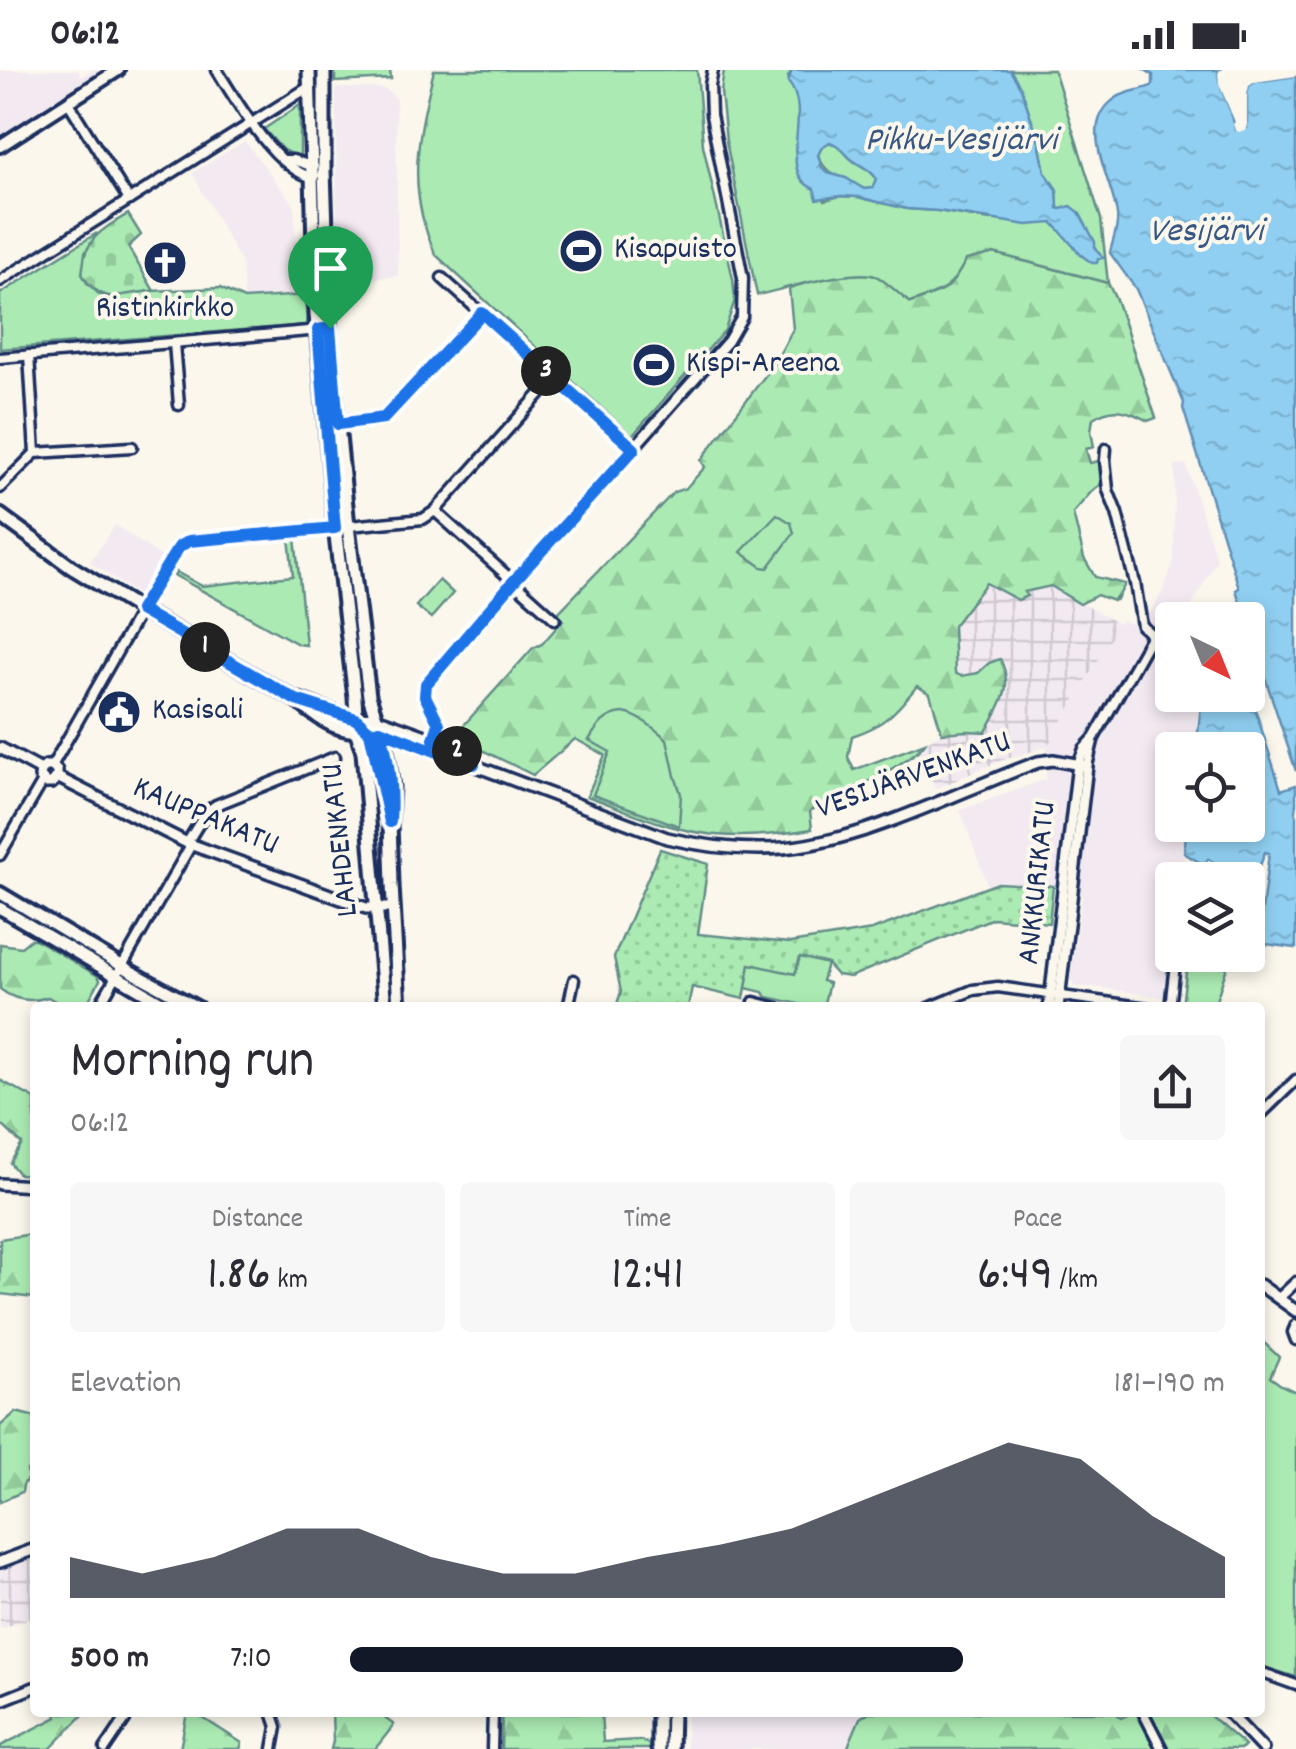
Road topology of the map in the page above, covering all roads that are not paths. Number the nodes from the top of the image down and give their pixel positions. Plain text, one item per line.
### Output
1 (118, 70) edge
2 (217, 70) edge
3 (309, 70) edge
4 (324, 70) edge
5 (713, 70) edge
6 (309, 86) junction
7 (68, 102) junction
8 (251, 123) junction
9 (0, 146) edge
10 (315, 171) junction
11 (129, 200) junction
12 (2, 276) edge
13 (442, 278) dead end
14 (482, 313) junction
15 (324, 329) junction
16 (174, 342) junction
17 (29, 355) junction
18 (0, 358) edge
19 (554, 378) junction
20 (178, 406) dead end
21 (338, 424) junction
22 (132, 447) dead end
23 (634, 449) junction
24 (1106, 449) dead end
25 (34, 453) junction
26 (0, 488) edge
27 (435, 512) junction
28 (0, 515) edge
29 (342, 527) junction
30 (513, 582) junction
31 (140, 610) junction
32 (555, 618) dead end
33 (296, 700) junction
34 (356, 719) junction
35 (371, 728) junction
36 (432, 744) junction
37 (0, 748) edge
38 (335, 758) dead end
39 (1082, 765) junction
40 (52, 766) junction
41 (41, 770) junction
42 (57, 778) junction
43 (44, 782) junction
44 (189, 844) junction
45 (0, 854) edge
46 (0, 894) edge
47 (0, 908) edge
48 (394, 908) junction
49 (377, 909) junction
50 (122, 965) junction
51 (1174, 972) edge
52 (115, 977) junction
53 (574, 980) dead end
54 (1055, 994) junction
55 (101, 1002) edge
56 (160, 1002) edge
57 (187, 1002) edge
58 (385, 1002) edge
59 (400, 1002) edge
60 (569, 1002) edge
61 (944, 1002) edge
62 (1052, 1002) edge
63 (1057, 1002) edge
64 (1108, 1002) edge
65 (1171, 1002) edge
66 (1296, 1080) edge
67 (1265, 1110) edge
68 (0, 1184) edge
69 (30, 1186) edge
70 (1296, 1282) edge
71 (1265, 1288) edge
72 (1279, 1298) junction
73 (1296, 1311) edge
74 (1296, 1325) edge
75 (1296, 1340) edge
76 (30, 1551) edge
77 (0, 1562) edge
78 (1265, 1674) edge
79 (1296, 1685) edge
80 (30, 1689) edge
81 (0, 1701) edge
82 (127, 1717) edge
83 (274, 1717) edge
84 (493, 1717) edge
85 (658, 1717) edge
86 (672, 1717) edge
87 (1146, 1717) edge
88 (1233, 1717) edge
89 (105, 1749) edge
90 (273, 1749) edge
91 (492, 1749) edge
92 (658, 1749) edge
93 (670, 1749) edge
94 (1162, 1749) edge
95 (1263, 1749) edge

1 - 7 main road
2 - 8 street
3 - 6 main road, LAHDENKATU
4 - 10 main road, LAHDENKATU
5 - 23 street
6 - 8 street
6 - 10 main road, LAHDENKATU
7 - 9 main road
7 - 11 street
8 - 10 street
8 - 11 street
10 - 15 main road, LAHDENKATU
11 - 12 street
13 - 14 street
14 - 19 street
14 - 21 street
15 - 16 street
15 - 21 main road, LAHDENKATU
15 - 29 main road, LAHDENKATU
16 - 17 street
16 - 20 street
17 - 18 street
17 - 25 street
19 - 23 street
19 - 27 street
21 - 29 main road, LAHDENKATU
22 - 25 street
23 - 30 street
24 - 39 street
25 - 26 street
27 - 29 street
27 - 30 street
28 - 31 main road, VESIJÄRVENKATU
29 - 31 street
29 - 34 main road, LAHDENKATU
29 - 35 main road, LAHDENKATU
30 - 32 street
30 - 36 street
31 - 33 main road, VESIJÄRVENKATU
31 - 40 street
33 - 34 main road, VESIJÄRVENKATU
33 - 35 main road, VESIJÄRVENKATU
34 - 35 main road, VESIJÄRVENKATU
34 - 35 main road, LAHDENKATU
35 - 36 street, VESIJÄRVENKATU
35 - 48 main road, LAHDENKATU
35 - 49 main road, LAHDENKATU
36 - 39 street, VESIJÄRVENKATU
37 - 41 street
38 - 44 street
39 - 54 street, ANKKURIKATU
40 - 41 street
40 - 42 street
41 - 43 street
42 - 43 street
42 - 44 street, KAUPPAKATU
43 - 45 street
44 - 49 street, KAUPPAKATU
44 - 50 street
46 - 50 main road
47 - 52 main road
48 - 49 street, KAUPPAKATU
48 - 59 main road, LAHDENKATU
49 - 58 main road, LAHDENKATU
50 - 52 street
50 - 57 main road
51 - 65 street
52 - 55 street
52 - 56 main road
53 - 60 street
54 - 61 street
54 - 62 street, ANKKURIKATU
54 - 63 street, ANKKURIKATU
54 - 64 street
66 - 67 street
68 - 69 street
70 - 72 street
71 - 72 street
72 - 73 street
74 - 75 street
76 - 77 street
78 - 79 street
80 - 81 street
82 - 89 street
83 - 90 street
84 - 91 street
85 - 92 main road
86 - 93 main road
87 - 94 street
88 - 95 street

